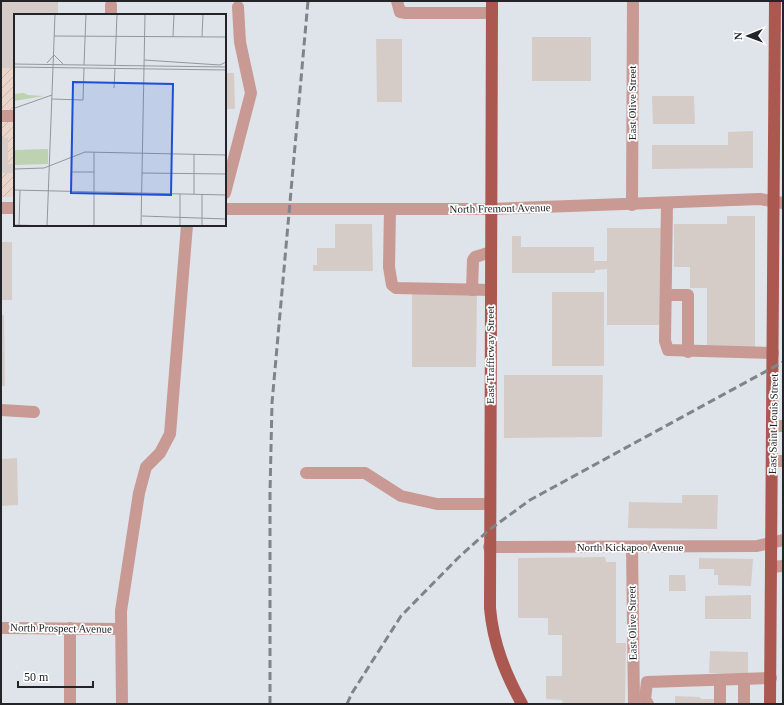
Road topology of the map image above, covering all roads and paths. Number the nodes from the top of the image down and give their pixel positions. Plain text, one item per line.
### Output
1 (397, 1) edge
2 (633, 1) edge
3 (775, 1) edge
4 (238, 7) dead end
5 (492, 7) edge
6 (1, 116) edge
7 (14, 116) edge
8 (226, 189) edge
9 (779, 202) edge
10 (667, 204) junction
11 (632, 205) junction
12 (1, 208) edge
13 (14, 208) edge
14 (226, 209) edge
15 (390, 209) junction
16 (491, 209) junction
17 (187, 226) edge
18 (491, 252) junction
19 (472, 290) junction
20 (491, 290) junction
21 (666, 295) junction
22 (688, 352) junction
23 (773, 353) junction
24 (1, 410) edge
25 (34, 412) dead end
26 (778, 426) edge
27 (778, 461) edge
28 (306, 473) dead end
29 (489, 504) junction
30 (777, 541) edge
31 (489, 546) junction
32 (632, 547) junction
33 (777, 566) edge
34 (1, 628) edge
35 (70, 628) junction
36 (121, 629) junction
37 (771, 678) junction
38 (744, 680) junction
39 (720, 681) junction
40 (640, 702) edge
41 (70, 704) edge
42 (122, 704) edge
43 (522, 704) edge
44 (720, 704) edge
45 (744, 704) edge
46 (770, 704) edge

1 - 5 street
2 - 11 street, East Olive Street
3 - 9 main road, East Saint Louis Street
4 - 8 street
5 - 16 main road, East Trafficway Street
6 - 7 street
9 - 10 street, North Fremont Avenue
9 - 23 main road, East Saint Louis Street
10 - 11 street, North Fremont Avenue
10 - 21 street
11 - 16 street, North Fremont Avenue
12 - 13 street
14 - 15 street, North Fremont Avenue
15 - 16 street, North Fremont Avenue
15 - 19 street
16 - 18 main road, East Trafficway Street
17 - 36 street
18 - 19 street
18 - 20 main road, East Trafficway Street
19 - 20 street
20 - 29 main road, East Trafficway Street
21 - 22 street
21 - 22 street
22 - 23 street
23 - 26 main road, East Saint Louis Street
24 - 25 street
26 - 27 main road, East Saint Louis Street
27 - 30 main road, East Saint Louis Street
28 - 29 street
29 - 31 main road, East Trafficway Street
30 - 32 street, North Kickapoo Avenue
30 - 33 main road, East Saint Louis Street
31 - 32 street, North Kickapoo Avenue
31 - 43 main road, East Trafficway Street
32 - 40 street, East Olive Street
33 - 37 main road, East Saint Louis Street
34 - 35 street, North Prospect Avenue
35 - 36 street, North Prospect Avenue
35 - 41 street
36 - 42 street
37 - 38 street
37 - 46 main road, East Saint Louis Street
38 - 39 street
38 - 45 street
39 - 40 street
39 - 44 street

